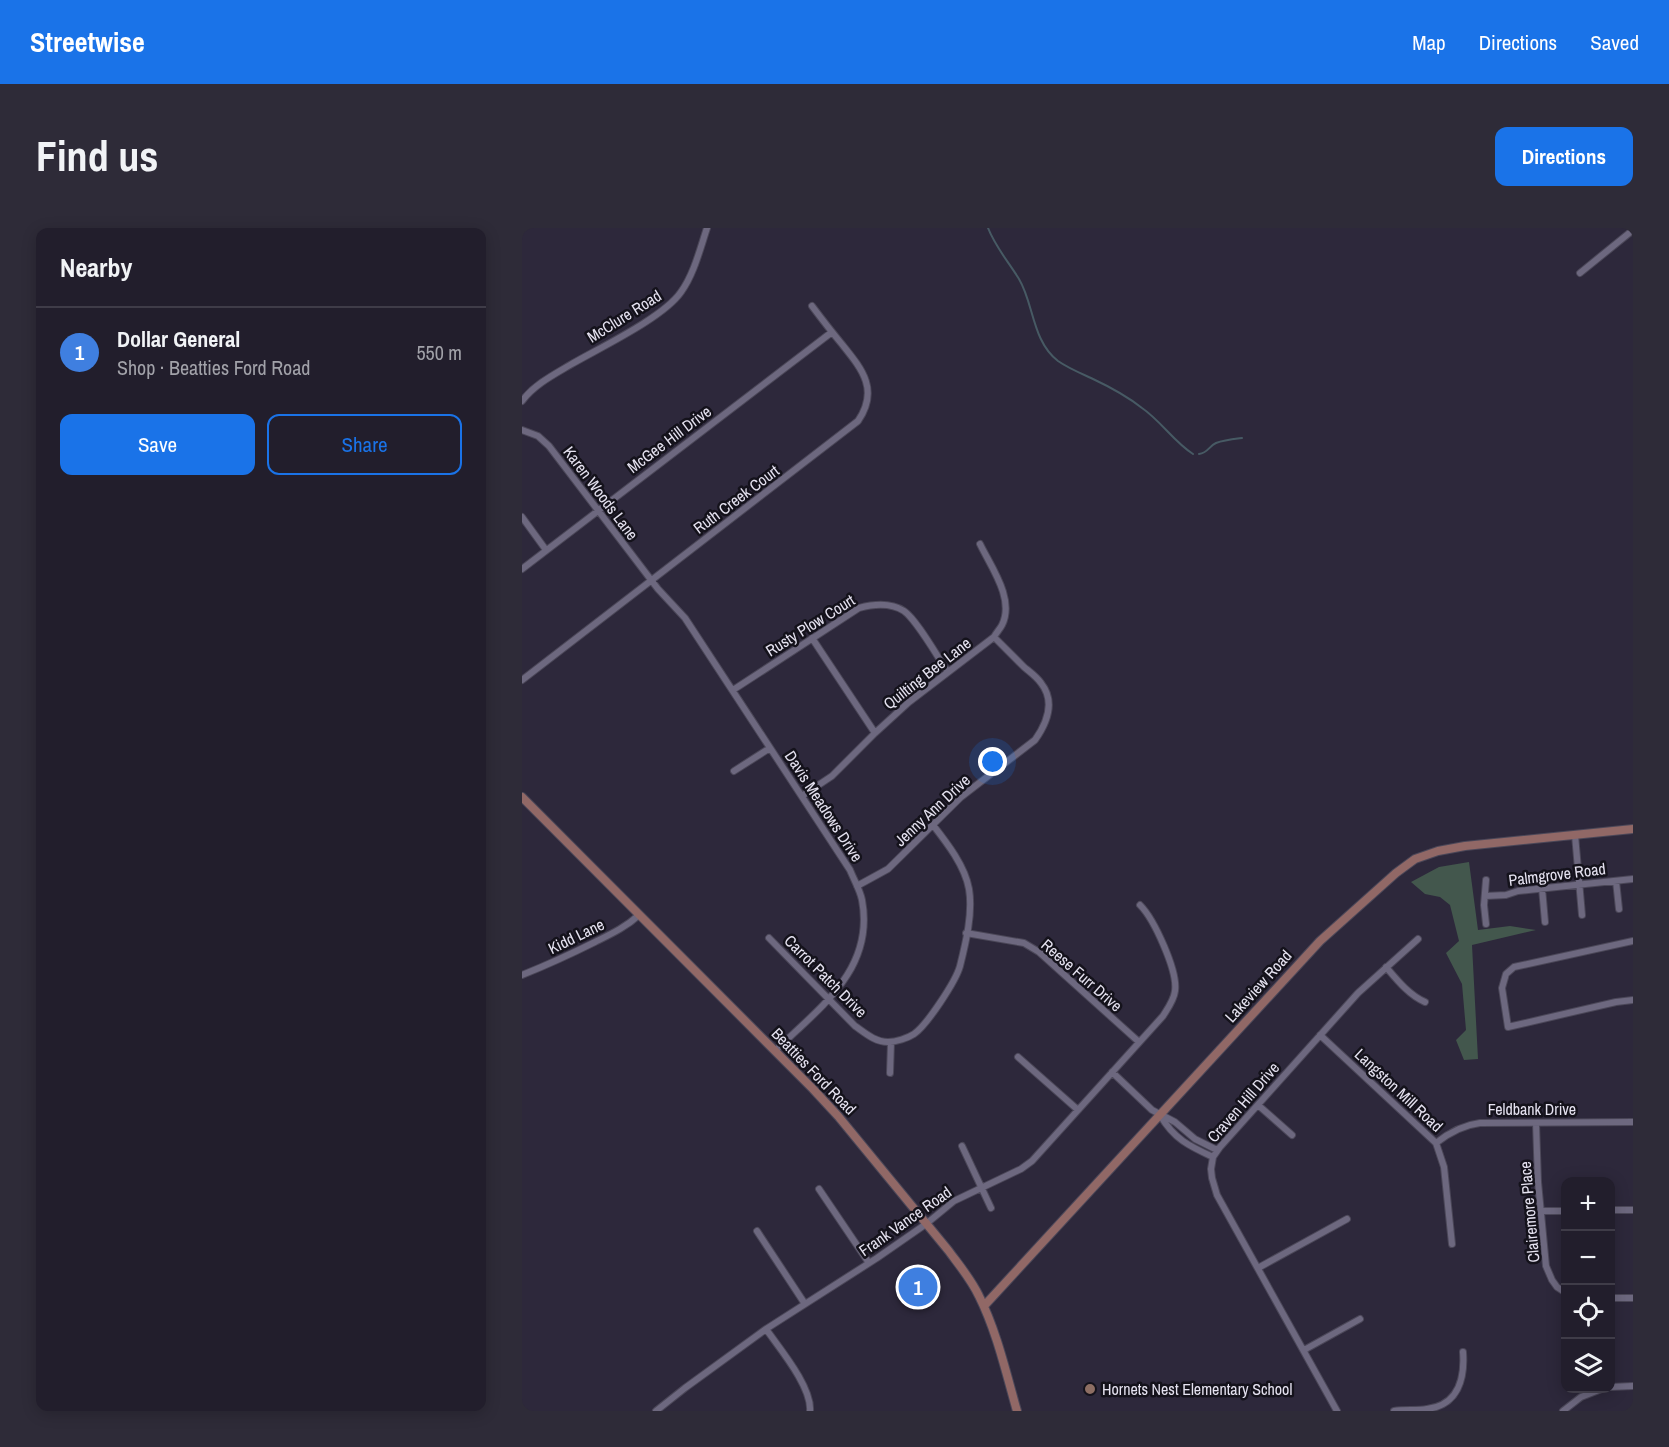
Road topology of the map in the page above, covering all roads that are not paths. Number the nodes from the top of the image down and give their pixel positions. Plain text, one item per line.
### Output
1 (707, 228) edge
2 (1633, 230) edge
3 (1580, 273) dead end
4 (812, 306) dead end
5 (832, 332) junction
6 (522, 401) edge
7 (522, 430) edge
8 (597, 511) junction
9 (522, 517) edge
10 (980, 544) dead end
11 (546, 550) junction
12 (522, 569) edge
13 (652, 581) junction
14 (994, 637) junction
15 (812, 638) junction
16 (948, 672) junction
17 (522, 680) edge
18 (732, 690) junction
19 (875, 733) junction
20 (770, 748) junction
21 (734, 771) dead end
22 (802, 796) junction
23 (522, 797) edge
24 (933, 825) junction
25 (1633, 830) edge
26 (1575, 835) junction
27 (1633, 879) edge
28 (1486, 880) dead end
29 (1616, 881) junction
30 (1579, 885) junction
31 (857, 886) junction
32 (1542, 888) junction
33 (1485, 896) junction
34 (1140, 905) dead end
35 (1619, 909) dead end
36 (639, 915) junction
37 (1582, 915) dead end
38 (1545, 922) dead end
39 (1486, 924) dead end
40 (966, 933) junction
41 (769, 938) dead end
42 (1418, 939) dead end
43 (1633, 940) edge
44 (1386, 968) junction
45 (522, 975) edge
46 (829, 998) junction
47 (1633, 1000) edge
48 (1425, 1002) dead end
49 (1320, 1035) junction
50 (891, 1042) junction
51 (1139, 1042) junction
52 (775, 1051) junction
53 (1018, 1057) dead end
54 (1112, 1072) junction
55 (890, 1073) dead end
56 (1258, 1105) junction
57 (1077, 1110) junction
58 (1160, 1115) junction
59 (1633, 1122) edge
60 (1536, 1123) junction
61 (1292, 1135) dead end
62 (1436, 1143) junction
63 (962, 1146) dead end
64 (1218, 1150) junction
65 (1213, 1157) junction
66 (981, 1187) junction
67 (819, 1189) dead end
68 (991, 1208) dead end
69 (1615, 1210) edge
70 (1633, 1210) edge
71 (1540, 1211) junction
72 (1561, 1211) edge
73 (1347, 1219) dead end
74 (926, 1224) junction
75 (757, 1231) dead end
76 (1452, 1244) dead end
77 (869, 1263) junction
78 (1258, 1268) junction
79 (1561, 1290) edge
80 (1615, 1298) edge
81 (1633, 1298) edge
82 (805, 1304) junction
83 (984, 1305) junction
84 (1360, 1319) dead end
85 (766, 1329) junction
86 (1304, 1350) junction
87 (1463, 1352) dead end
88 (1633, 1386) edge
89 (1615, 1387) edge
90 (1592, 1393) edge
91 (656, 1411) edge
92 (810, 1411) edge
93 (1017, 1411) edge
94 (1337, 1411) edge
95 (1394, 1411) edge
96 (1563, 1411) edge

1 - 6 street, McClure Road
2 - 3 street
4 - 5 street, Ruth Creek Court
5 - 8 street, McGee Hill Drive
5 - 13 street, Ruth Creek Court
7 - 8 street, Karen Woods Lane
8 - 11 street, McGee Hill Drive
8 - 13 street, Karen Woods Lane
9 - 11 street
10 - 14 street, Quilting Bee Lane
11 - 12 street, McGee Hill Drive
13 - 17 street, Ruth Creek Court
13 - 18 street, Davis Meadows Drive
14 - 16 street, Quilting Bee Lane
14 - 24 street, Jenny Ann Drive
15 - 16 street, Rusty Plow Court
15 - 18 street, Rusty Plow Court
15 - 19 street
16 - 19 street, Quilting Bee Lane
18 - 20 street, Davis Meadows Drive
19 - 22 street, Quilting Bee Lane
20 - 21 street
20 - 22 street, Davis Meadows Drive
22 - 31 street, Davis Meadows Drive
23 - 36 main road, Beatties Ford Road
24 - 31 street, Jenny Ann Drive
24 - 40 street
25 - 26 main road, Lakeview Road
26 - 30 street
26 - 58 main road, Lakeview Road
27 - 29 street, Palmgrove Road
28 - 33 street
29 - 30 street, Palmgrove Road
29 - 35 street
30 - 32 street, Palmgrove Road
30 - 37 street
31 - 46 street, Davis Meadows Drive
32 - 33 street, Palmgrove Road
32 - 38 street
33 - 39 street
34 - 51 street, Frank Vance Road
36 - 45 street, Kidd Lane
36 - 52 main road, Beatties Ford Road
40 - 50 street
40 - 51 street, Reese Furr Drive
41 - 46 street, Carrot Patch Drive
42 - 44 street, Craven Hill Drive
43 - 47 street
44 - 48 street
44 - 49 street, Craven Hill Drive
46 - 50 street, Carrot Patch Drive
46 - 52 street, Davis Meadows Drive
49 - 56 street, Craven Hill Drive
49 - 62 street, Langston Mill Road
50 - 55 street
51 - 54 street, Frank Vance Road
52 - 74 main road, Beatties Ford Road
53 - 57 street
54 - 57 street, Frank Vance Road
54 - 58 street
56 - 61 street
56 - 64 street, Craven Hill Drive
57 - 66 street, Frank Vance Road
58 - 64 street
58 - 65 street
58 - 83 main road, Lakeview Road
59 - 60 street, Feldbank Drive
60 - 62 street, Feldbank Drive
60 - 71 street, Clairemore Place
62 - 76 street, Langston Mill Road
63 - 66 street
64 - 65 street, Craven Hill Drive
65 - 78 street, Craven Hill Drive
66 - 68 street
66 - 74 street, Frank Vance Road
67 - 77 street
69 - 70 street
71 - 72 street
71 - 79 street, Clairemore Place
73 - 78 street
74 - 77 street, Frank Vance Road
74 - 83 main road, Beatties Ford Road
75 - 82 street
77 - 82 street, Frank Vance Road
78 - 86 street, Craven Hill Drive
80 - 81 street
82 - 85 street, Frank Vance Road
83 - 93 main road, Beatties Ford Road
84 - 86 street
85 - 91 street, Frank Vance Road
85 - 92 street
86 - 94 street, Craven Hill Drive
87 - 95 street
88 - 89 street
90 - 96 street

